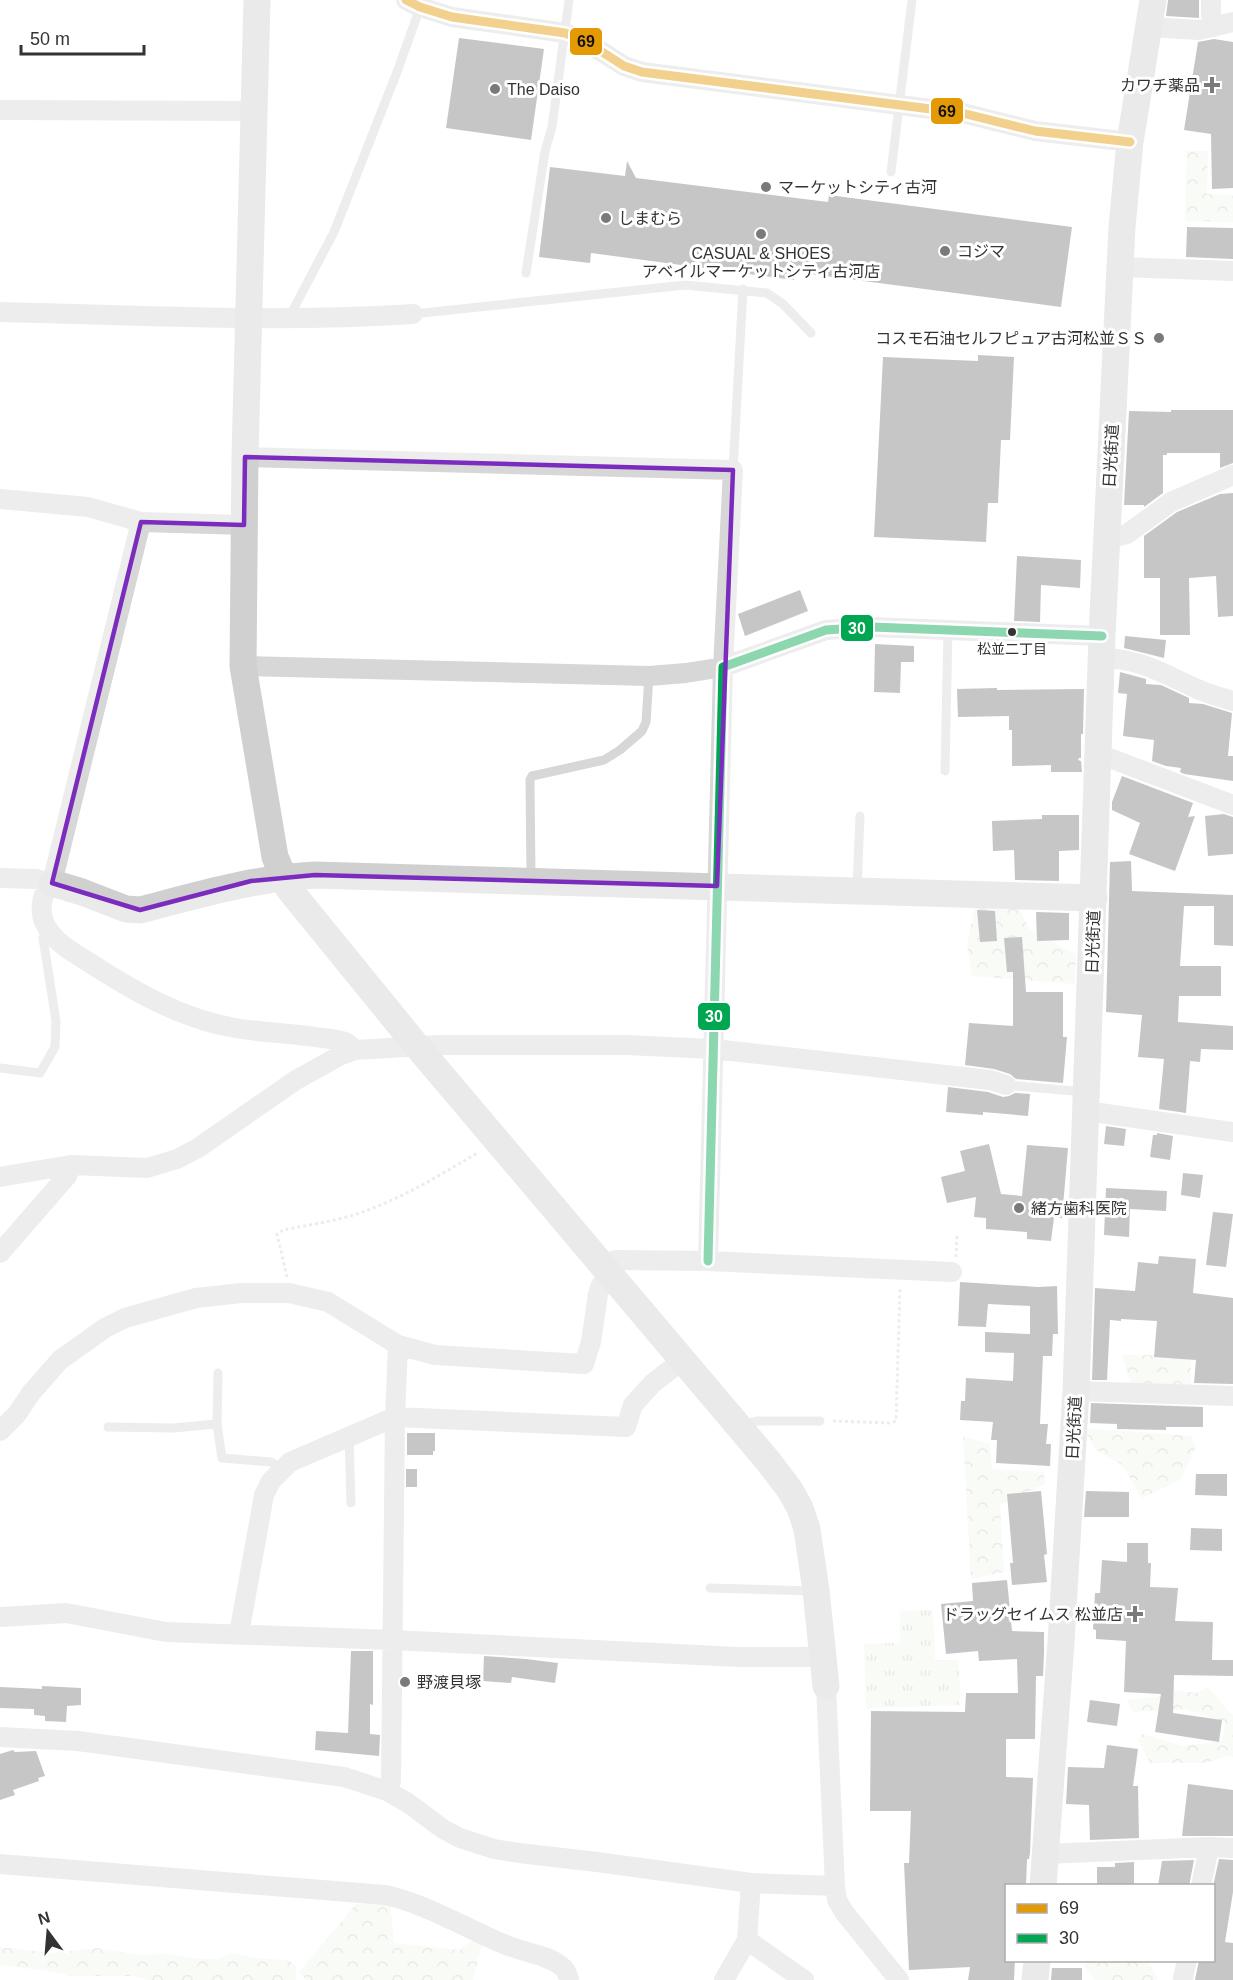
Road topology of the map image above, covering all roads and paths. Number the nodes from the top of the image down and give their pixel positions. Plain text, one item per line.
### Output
1 (257, 0) edge
2 (569, 0) edge
3 (912, 0) edge
4 (1153, 0) edge
5 (1211, 0) edge
6 (416, 2) edge
7 (1233, 22) edge
8 (1149, 27) junction
9 (1213, 27) junction
10 (565, 33) junction
11 (899, 105) junction
12 (0, 110) edge
13 (255, 111) junction
14 (1131, 142) junction
15 (891, 172) dead end
16 (1120, 267) junction
17 (1233, 271) edge
18 (526, 273) dead end
19 (743, 289) junction
20 (0, 312) edge
21 (413, 314) joint
22 (250, 317) junction
23 (292, 319) junction
24 (811, 333) dead end
25 (245, 457) junction
26 (733, 470) junction
27 (1233, 475) edge
28 (0, 499) edge
29 (141, 522) junction
30 (244, 525) junction
31 (1107, 539) junction
32 (948, 629) junction
33 (1102, 647) junction
34 (243, 666) junction
35 (723, 667) junction
36 (649, 676) junction
37 (1233, 701) edge
38 (1099, 754) junction
39 (945, 771) dead end
40 (1233, 805) edge
41 (860, 816) dead end
42 (283, 877) junction
43 (0, 878) edge
44 (531, 881) junction
45 (52, 883) junction
46 (717, 886) junction
47 (857, 890) junction
48 (1094, 898) junction
49 (44, 932) junction
50 (416, 1045) junction
51 (714, 1049) junction
52 (356, 1050) junction
53 (0, 1068) edge
54 (1006, 1085) joint
55 (1086, 1102) junction
56 (1233, 1132) edge
57 (497, 1141) junction
58 (71, 1165) junction
59 (0, 1177) edge
60 (0, 1253) edge
61 (708, 1261) junction
62 (606, 1270) junction
63 (900, 1270) junction
64 (952, 1272) dead end
65 (289, 1293) junction
66 (398, 1345) junction
67 (682, 1360) junction
68 (218, 1373) dead end
69 (1076, 1391) junction
70 (1233, 1396) edge
71 (395, 1417) junction
72 (820, 1421) joint
73 (218, 1424) junction
74 (108, 1427) dead end
75 (741, 1429) junction
76 (0, 1431) edge
77 (349, 1437) junction
78 (282, 1469) junction
79 (351, 1503) dead end
80 (710, 1588) dead end
81 (816, 1591) junction
82 (0, 1617) edge
83 (239, 1634) junction
84 (393, 1640) junction
85 (824, 1657) junction
86 (826, 1686) joint
87 (0, 1737) edge
88 (387, 1791) junction
89 (1209, 1847) junction
90 (1233, 1848) edge
91 (1046, 1854) junction
92 (0, 1864) edge
93 (751, 1883) junction
94 (1043, 1884) edge
95 (1201, 1884) edge
96 (835, 1886) junction
97 (747, 1940) junction
98 (1037, 1962) edge
99 (569, 1980) edge
100 (724, 1980) edge
101 (804, 1980) edge
102 (899, 1980) edge
103 (1035, 1980) edge

1 - 13 street
2 - 10 lane
3 - 11 lane
4 - 8 street, 日光街道
5 - 9 street
6 - 10 street
6 - 23 lane
7 - 9 street
8 - 9 street
8 - 14 street, 日光街道
10 - 11 street
10 - 18 lane
11 - 14 street
11 - 15 lane
12 - 13 street
13 - 22 street
14 - 16 street, 日光街道
16 - 17 street
16 - 31 street, 日光街道
19 - 21 lane
19 - 24 lane
19 - 26 lane
20 - 22 street
21 - 23 street
22 - 23 street
22 - 25 street
25 - 26 street
25 - 30 street
26 - 35 street
27 - 31 street
28 - 29 street
29 - 30 street
29 - 45 street
30 - 34 street
31 - 33 street, 日光街道
32 - 33 street
32 - 35 street
32 - 39 lane
33 - 37 street
33 - 38 street, 日光街道
34 - 36 street
34 - 42 street
35 - 36 street
35 - 46 street
36 - 44 lane
38 - 40 street
38 - 48 street, 日光街道
41 - 47 lane
42 - 44 street
42 - 45 street
42 - 50 street
43 - 45 street
44 - 46 street
45 - 49 street
46 - 47 street
46 - 51 street
47 - 48 street
48 - 55 street, 日光街道
49 - 52 street
49 - 53 lane
50 - 51 street
50 - 52 street
50 - 57 street
51 - 54 street
51 - 61 street
52 - 58 street
54 - 55 lane
55 - 56 street
55 - 69 street, 日光街道
57 - 62 street
57 - 65 path
58 - 59 street
58 - 60 street
61 - 62 street
61 - 63 street
62 - 66 street
62 - 67 street
63 - 64 street
63 - 72 path
65 - 66 street
65 - 76 street
66 - 71 street
67 - 71 street
67 - 75 street
68 - 73 lane
69 - 70 street
69 - 91 street, 日光街道
71 - 77 street
71 - 84 street
72 - 75 lane
73 - 74 lane
73 - 78 lane
75 - 81 street
77 - 78 street
77 - 79 lane
78 - 83 street
80 - 81 lane
81 - 85 street
82 - 83 street
83 - 84 street
84 - 85 street
84 - 88 street
85 - 86 street
86 - 96 street
87 - 88 street
88 - 93 street
89 - 90 street
89 - 91 street
89 - 95 street
91 - 94 street, 日光街道
92 - 99 street
93 - 96 street
93 - 97 street
96 - 102 street
97 - 100 street
97 - 101 street
98 - 103 street

